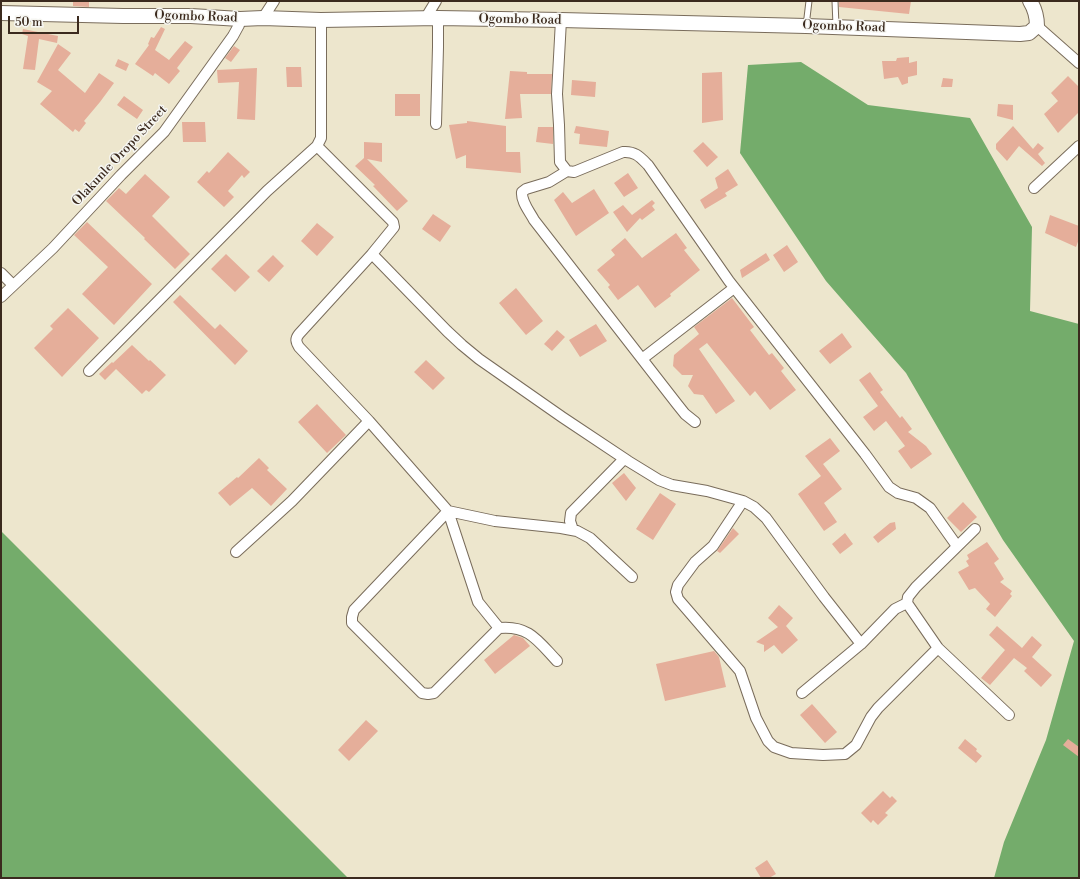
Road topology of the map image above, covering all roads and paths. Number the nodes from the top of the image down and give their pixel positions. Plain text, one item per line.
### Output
1 (274, 1) edge
2 (436, 1) edge
3 (808, 1) edge
4 (835, 1) edge
5 (1030, 1) edge
6 (1, 12) edge
7 (263, 18) junction
8 (240, 19) junction
9 (431, 19) junction
10 (321, 20) junction
11 (561, 20) junction
12 (806, 26) junction
13 (1037, 26) junction
14 (836, 27) junction
15 (1079, 63) edge
16 (436, 124) dead end
17 (317, 146) junction
18 (1079, 146) edge
19 (566, 171) junction
20 (1034, 188) dead end
21 (372, 254) junction
22 (1, 273) edge
23 (13, 285) junction
24 (734, 288) junction
25 (1, 297) edge
26 (642, 359) junction
27 (90, 371) dead end
28 (369, 422) junction
29 (695, 422) dead end
30 (624, 459) junction
31 (743, 501) junction
32 (448, 511) junction
33 (975, 529) dead end
34 (573, 530) junction
35 (957, 546) junction
36 (236, 552) dead end
37 (632, 577) dead end
38 (907, 603) junction
39 (499, 628) junction
40 (861, 644) junction
41 (938, 648) junction
42 (557, 661) dead end
43 (802, 693) dead end
44 (1009, 715) dead end

1 - 7 street
2 - 9 street
3 - 12 lane
4 - 14 lane
5 - 13 main road
6 - 8 main road, Ogombo Road
7 - 8 main road, Ogombo Road
7 - 10 main road, Ogombo Road
8 - 23 street, Olakunle Oropo Street
9 - 10 main road, Ogombo Road
9 - 11 main road, Ogombo Road
9 - 16 street
10 - 17 street
11 - 12 main road, Ogombo Road
11 - 19 street
12 - 14 main road, Ogombo Road
13 - 14 main road, Ogombo Road
13 - 15 street
17 - 21 street
17 - 27 street
18 - 20 street
19 - 24 street
19 - 26 street
21 - 28 street
21 - 30 street
22 - 23 street
23 - 25 street, Olakunle Oropo Street
24 - 26 street
24 - 35 street
26 - 29 street
28 - 32 street
28 - 36 street
30 - 31 street
30 - 34 street
31 - 40 street
31 - 41 street
32 - 34 street
32 - 39 street
32 - 39 street
33 - 35 street
34 - 37 street
35 - 38 street
38 - 40 street
38 - 41 street
39 - 42 street
40 - 43 street
41 - 44 street

